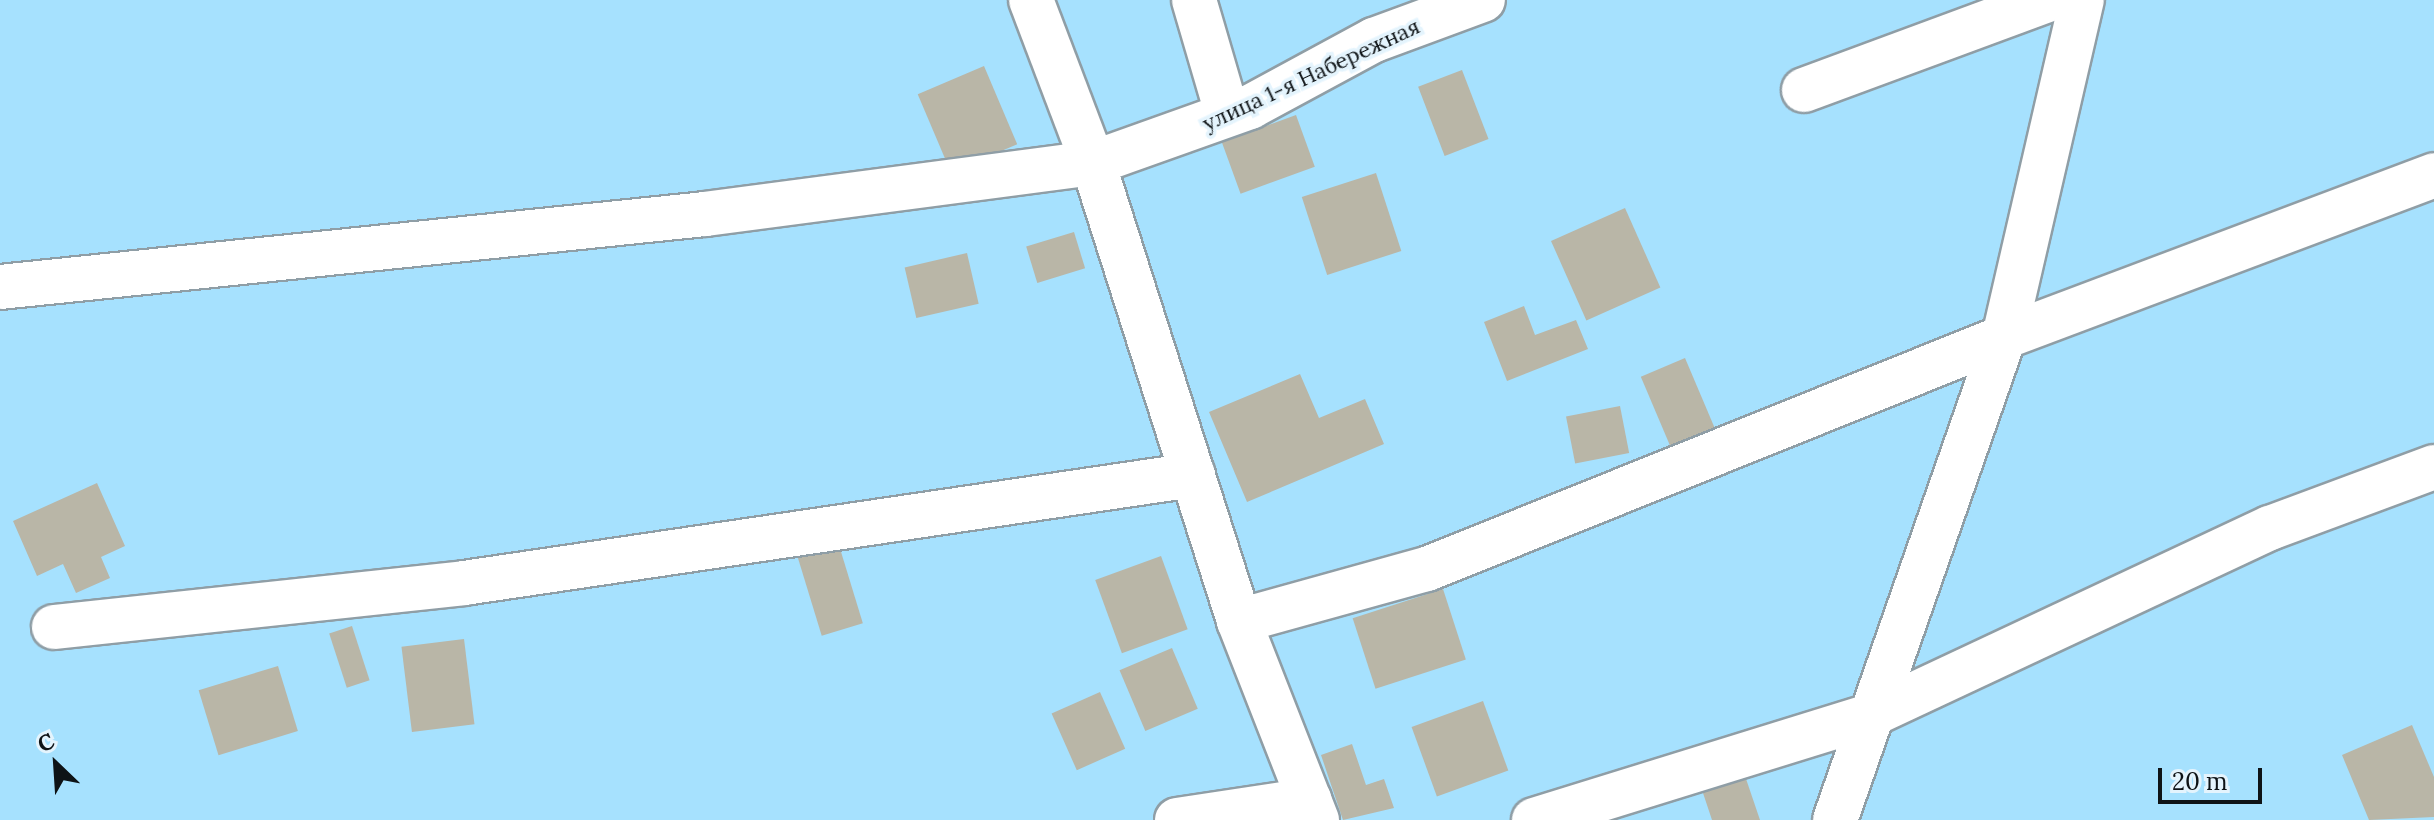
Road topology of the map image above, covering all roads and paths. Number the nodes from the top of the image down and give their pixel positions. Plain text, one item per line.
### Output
1 (1031, 0) edge
2 (1194, 0) edge
3 (1483, 0) edge
4 (2047, 0) edge
5 (2082, 0) edge
6 (1804, 90) dead end
7 (1227, 113) junction
8 (1093, 163) junction
9 (2434, 175) edge
10 (0, 287) edge
11 (2004, 337) junction
12 (2434, 467) edge
13 (1193, 475) junction
14 (1239, 621) junction
15 (54, 627) dead end
16 (1866, 717) junction
17 (1313, 810) edge
18 (1177, 820) edge
19 (1534, 820) edge
20 (1835, 820) edge

1 - 8 street
2 - 7 street
3 - 7 street, улица 1-я Набережная
4 - 6 street
5 - 11 street
7 - 8 street, улица 1-я Набережная
8 - 10 street, улица 1-я Набережная
8 - 13 street
9 - 11 street
11 - 14 street
11 - 16 street
12 - 16 street
13 - 14 street
13 - 15 street
14 - 17 street
16 - 19 street
16 - 20 street
17 - 18 street

